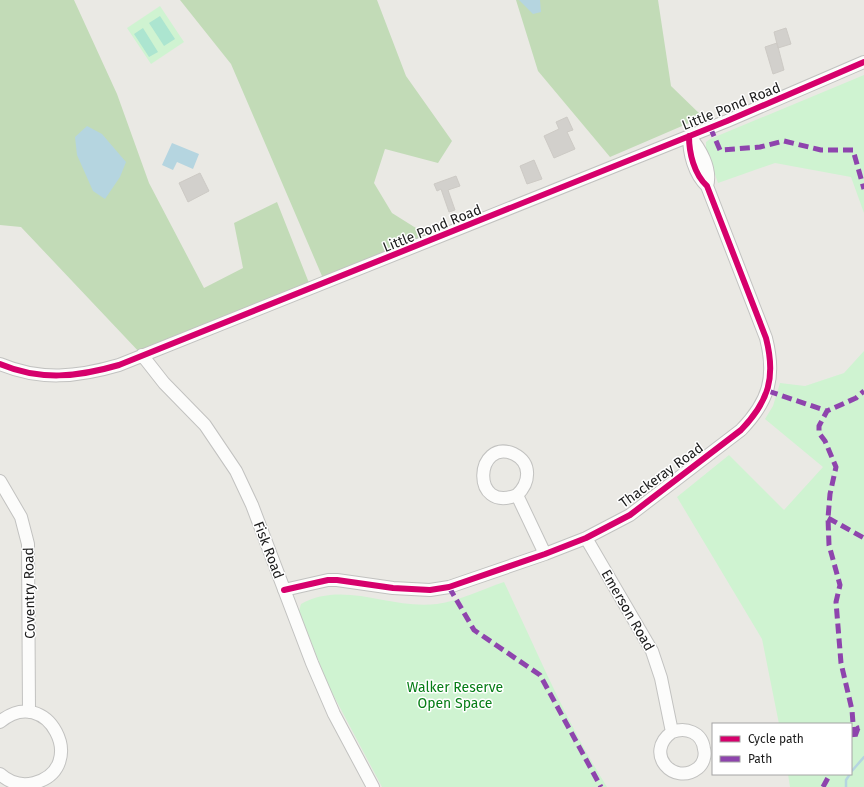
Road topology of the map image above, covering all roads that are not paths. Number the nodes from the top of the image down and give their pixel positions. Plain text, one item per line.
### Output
1 (864, 62) edge
2 (689, 136) junction
3 (142, 356) junction
4 (0, 364) edge
5 (0, 481) edge
6 (517, 495) dead end
7 (586, 538) junction
8 (545, 554) junction
9 (284, 590) junction
10 (29, 712) junction
11 (0, 722) edge
12 (672, 732) dead end
13 (0, 774) edge
14 (374, 787) edge

1 - 2 street, Little Pond Road
2 - 3 street, Little Pond Road
2 - 7 street, Thackeray Road
3 - 4 street, Little Pond Road
3 - 9 street, Fisk Road
5 - 10 street, Coventry Road
6 - 8 street
7 - 8 street, Thackeray Road
7 - 12 street, Emerson Road
8 - 9 street, Thackeray Road
9 - 14 street, Fisk Road
10 - 11 street
10 - 13 street

